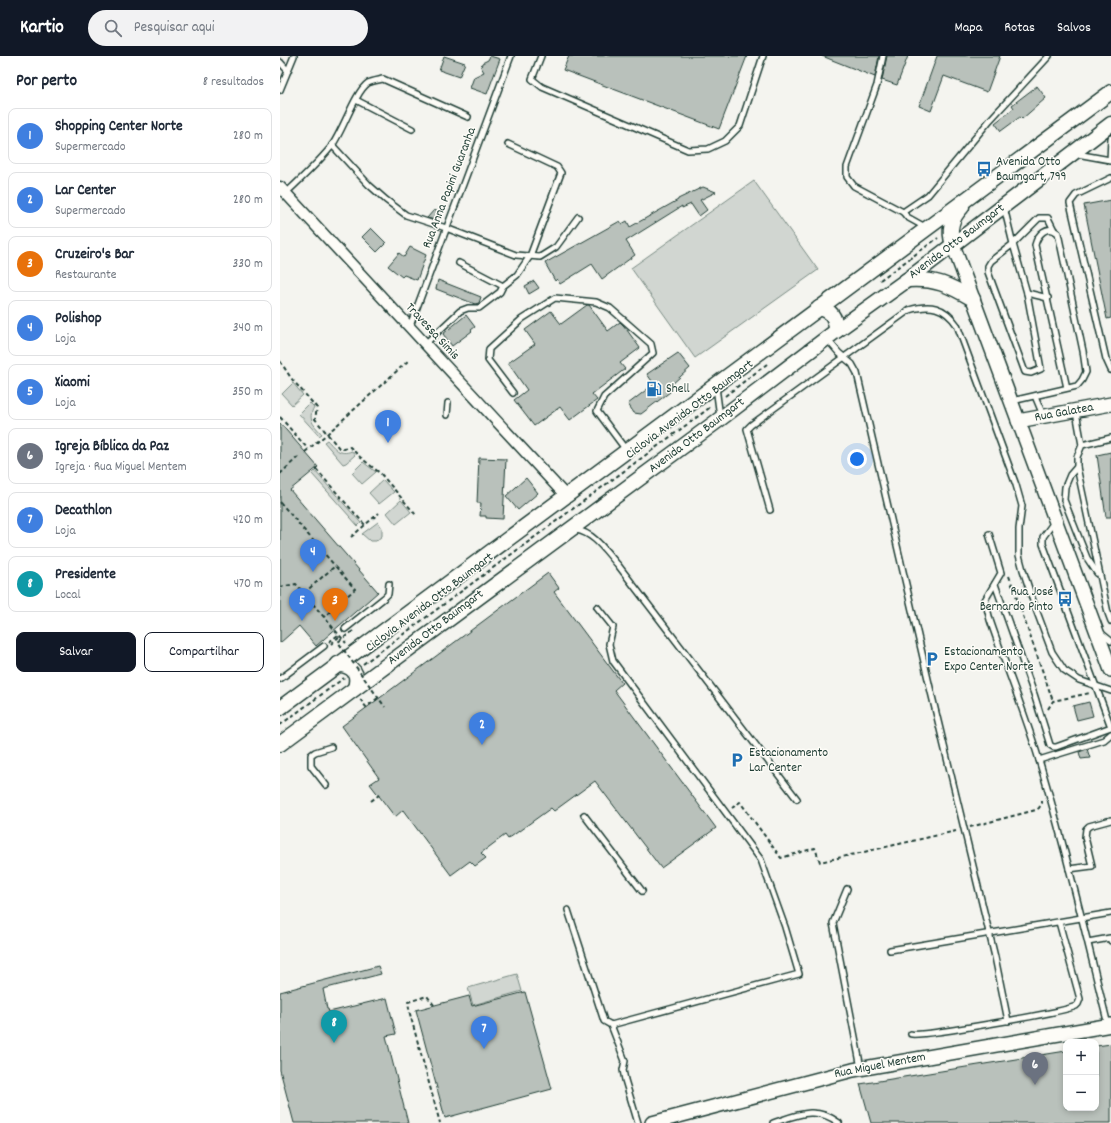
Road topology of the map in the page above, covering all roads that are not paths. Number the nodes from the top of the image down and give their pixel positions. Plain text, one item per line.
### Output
1 (294, 56) edge
2 (511, 56) edge
3 (541, 56) edge
4 (762, 56) edge
5 (883, 56) edge
6 (1050, 56) edge
7 (280, 62) edge
8 (288, 71) junction
9 (280, 90) edge
10 (1111, 92) edge
11 (356, 100) junction
12 (468, 117) dead end
13 (1111, 124) edge
14 (412, 129) dead end
15 (1111, 138) edge
16 (508, 144) dead end
17 (332, 145) junction
18 (1073, 153) junction
19 (1110, 161) edge
20 (1111, 178) edge
21 (283, 190) edge
22 (972, 196) junction
23 (1004, 206) junction
24 (903, 212) junction
25 (578, 217) dead end
26 (446, 228) junction
27 (927, 229) junction
28 (1054, 230) junction
29 (1013, 244) junction
30 (953, 245) junction
31 (530, 256) junction
32 (459, 263) dead end
33 (907, 280) junction
34 (503, 286) junction
35 (1027, 293) junction
36 (1048, 298) junction
37 (973, 299) junction
38 (819, 308) junction
39 (409, 327) junction
40 (832, 334) junction
41 (425, 344) junction
42 (844, 358) junction
43 (1111, 370) edge
44 (716, 386) junction
45 (1067, 388) junction
46 (513, 393) dead end
47 (1035, 396) junction
48 (1011, 401) junction
49 (448, 403) dead end
50 (1111, 404) edge
51 (1076, 411) junction
52 (447, 415) dead end
53 (1043, 416) junction
54 (720, 419) junction
55 (1018, 421) junction
56 (1111, 438) edge
57 (1082, 445) junction
58 (626, 450) junction
59 (1077, 467) junction
60 (565, 496) junction
61 (770, 510) dead end
62 (1055, 522) junction
63 (571, 529) junction
64 (989, 534) dead end
65 (1099, 576) junction
66 (388, 584) dead end
67 (995, 584) junction
68 (596, 607) dead end
69 (1111, 621) edge
70 (345, 628) road end
71 (1096, 629) junction
72 (1111, 641) edge
73 (324, 646) road end
74 (352, 647) junction
75 (338, 664) junction
76 (356, 669) junction
77 (1111, 670) edge
78 (374, 674) junction
79 (280, 679) edge
80 (1096, 686) junction
81 (1111, 691) edge
82 (357, 694) junction
83 (280, 708) edge
84 (1111, 727) edge
85 (1111, 734) edge
86 (280, 744) edge
87 (331, 747) dead end
88 (1039, 760) junction
89 (326, 785) dead end
90 (798, 799) dead end
91 (584, 815) dead end
92 (1111, 820) edge
93 (1069, 870) junction
94 (847, 889) dead end
95 (642, 891) dead end
96 (568, 910) dead end
97 (1111, 913) edge
98 (1083, 918) junction
99 (1059, 922) junction
100 (989, 934) junction
101 (1111, 941) edge
102 (1088, 942) junction
103 (890, 950) dead end
104 (1008, 1021) junction
105 (611, 1025) junction
106 (1110, 1025) edge
107 (911, 1034) dead end
108 (861, 1068) junction
109 (676, 1120) edge
110 (638, 1123) edge
111 (652, 1123) edge
112 (773, 1123) edge
113 (839, 1123) edge

1 - 8 lane
2 - 26 lane, Rua Anna Papini Guaranha
3 - 4 lane
5 - 24 lane
6 - 24 lane
7 - 8 lane
8 - 9 lane
10 - 22 main road
11 - 12 lane
11 - 14 lane
11 - 17 lane
13 - 18 main road, Avenida Otto Baumgart
15 - 19 lane
16 - 31 lane
17 - 21 lane
17 - 26 lane
18 - 19 lane
18 - 23 main road, Avenida Otto Baumgart
20 - 43 lane
21 - 39 street, Travessa Simis
22 - 27 main road
22 - 30 main road
23 - 29 lane
23 - 30 main road, Avenida Otto Baumgart
24 - 27 lane
25 - 31 lane
26 - 31 lane
26 - 39 lane, Rua Anna Papini Guaranha
27 - 38 main road
28 - 29 lane
28 - 36 lane
28 - 45 lane
29 - 35 lane
29 - 35 lane
30 - 33 main road, Avenida Otto Baumgart
30 - 37 street
31 - 34 lane
32 - 34 lane
33 - 37 main road
33 - 40 main road, Avenida Otto Baumgart
34 - 41 lane
35 - 36 lane
36 - 45 lane
37 - 48 street
38 - 40 main road
38 - 44 main road
39 - 41 street, Travessa Simis
40 - 42 lane
40 - 54 main road, Avenida Otto Baumgart
41 - 60 street, Travessa Simis
42 - 61 lane
42 - 80 lane
42 - 100 lane
44 - 54 lane
44 - 58 main road
45 - 47 lane
46 - 58 lane
47 - 48 lane
47 - 53 lane
48 - 55 street
49 - 52 lane
50 - 51 street, Rua Galatea
51 - 53 street, Rua Galatea
51 - 57 lane
53 - 55 street, Rua Galatea
54 - 63 main road, Avenida Otto Baumgart
55 - 62 street
56 - 57 lane
57 - 59 lane
58 - 60 main road
59 - 65 lane
59 - 65 lane
60 - 74 main road
62 - 71 street
62 - 80 lane
63 - 78 main road, Avenida Otto Baumgart
63 - 90 lane
64 - 67 lane
65 - 69 lane
66 - 70 lane
67 - 84 lane
67 - 88 lane
68 - 105 lane
71 - 72 lane
71 - 77 street
73 - 79 lane
74 - 75 main road
74 - 76 main road
75 - 76 main road
75 - 83 main road
76 - 78 main road
76 - 82 main road
78 - 82 main road, Avenida Otto Baumgart
80 - 81 lane
80 - 84 lane
82 - 86 main road, Avenida Otto Baumgart
85 - 88 lane
87 - 89 lane
88 - 93 lane
91 - 95 lane
92 - 93 lane
93 - 98 lane
94 - 108 lane
96 - 105 lane
97 - 98 lane
98 - 99 lane
98 - 102 lane
99 - 100 lane
99 - 104 lane
100 - 103 lane
100 - 104 lane
101 - 102 lane
102 - 106 lane
104 - 107 lane
105 - 110 lane
106 - 108 street, Rua Miguel Mentem
108 - 109 street, Rua Miguel Mentem
109 - 111 street, Rua Miguel Mentem
112 - 113 lane

